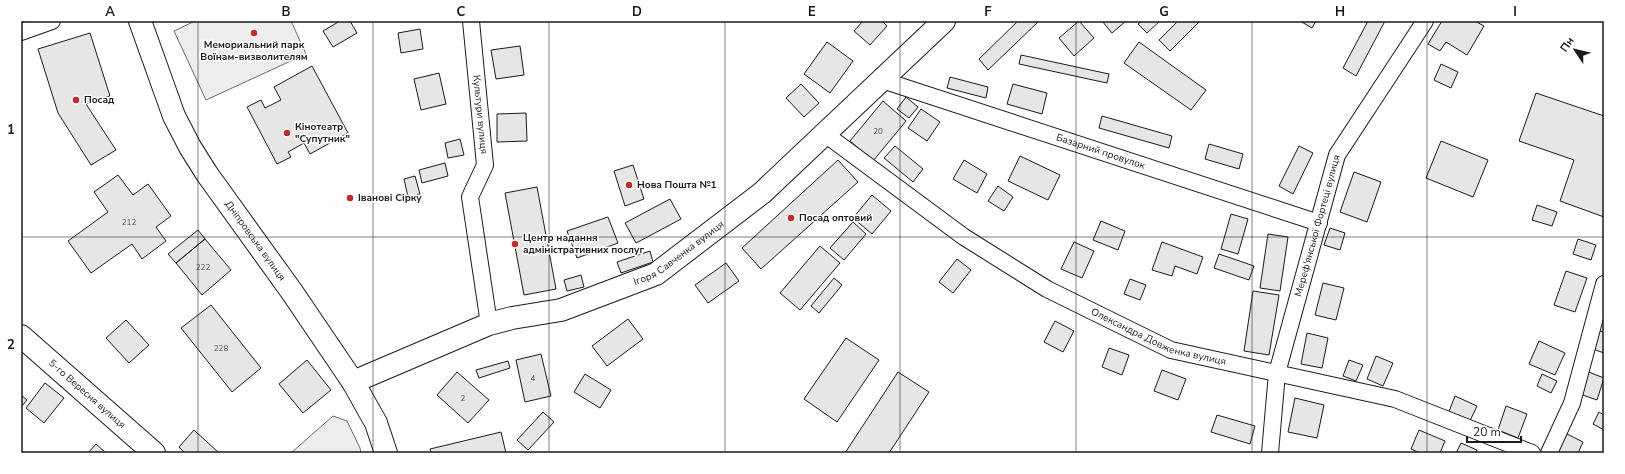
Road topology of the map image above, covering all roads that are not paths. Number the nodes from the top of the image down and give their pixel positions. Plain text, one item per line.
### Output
1 (52, 21) edge
2 (140, 21) edge
3 (471, 21) edge
4 (944, 21) edge
5 (1425, 21) edge
6 (21, 32) edge
7 (882, 80) junction
8 (825, 134) junction
9 (1318, 222) junction
10 (1604, 284) edge
11 (489, 324) junction
12 (21, 336) edge
13 (1277, 373) junction
14 (353, 382) junction
15 (154, 453) edge
16 (386, 453) edge
17 (1270, 453) edge
18 (1532, 453) edge
19 (1549, 453) edge

1 - 6 street
2 - 14 main road, Дніпровська вулиця
3 - 11 street, Культури вулиця
4 - 7 main road, Ігоря Савченка вулиця
5 - 9 street, Мереф'янської Фортеці вулиця
7 - 8 main road, Ігоря Савченка вулиця
7 - 9 street, Базарний провулок
8 - 11 main road, Ігоря Савченка вулиця
8 - 13 street, Олександра Довженка вулиця
9 - 13 street, Мереф'янської Фортеці вулиця
10 - 19 street
11 - 14 main road, Ігоря Савченка вулиця
12 - 15 main road, 5-го Вересня вулиця
13 - 17 street, Мереф'янської Фортеці вулиця
13 - 18 street, Олександра Довженка вулиця
14 - 16 main road, Дніпровська вулиця

